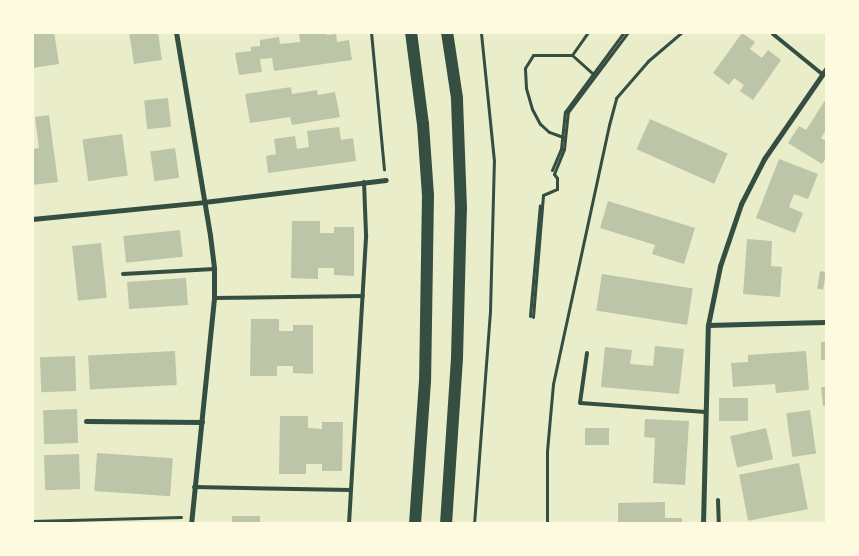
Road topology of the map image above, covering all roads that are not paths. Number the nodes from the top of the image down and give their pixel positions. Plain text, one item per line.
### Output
1 (176, 32) edge
2 (411, 32) edge
3 (447, 32) edge
4 (773, 34) dead end
5 (826, 69) edge
6 (822, 74) junction
7 (386, 180) road end
8 (364, 182) junction
9 (204, 202) junction
10 (32, 219) edge
11 (214, 269) junction
12 (123, 274) dead end
13 (363, 296) junction
14 (214, 298) junction
15 (826, 322) edge
16 (708, 325) junction
17 (586, 353) dead end
18 (706, 412) junction
19 (86, 422) dead end
20 (202, 422) junction
21 (194, 487) junction
22 (351, 490) junction
23 (718, 500) dead end
24 (191, 524) edge
25 (349, 524) edge
26 (415, 524) edge
27 (446, 524) edge
28 (703, 524) edge
29 (718, 524) edge

1 - 9 street
2 - 26 main road
3 - 27 main road
4 - 6 lane
5 - 6 street
6 - 16 street
7 - 8 street
8 - 9 street
8 - 13 lane
9 - 10 street
9 - 11 street
11 - 12 lane
11 - 14 street
13 - 14 lane
13 - 22 lane
14 - 20 street
15 - 16 street
16 - 18 street
17 - 18 lane
18 - 28 street
19 - 20 street
20 - 21 street
21 - 22 lane
21 - 24 street
22 - 25 lane
23 - 29 lane

